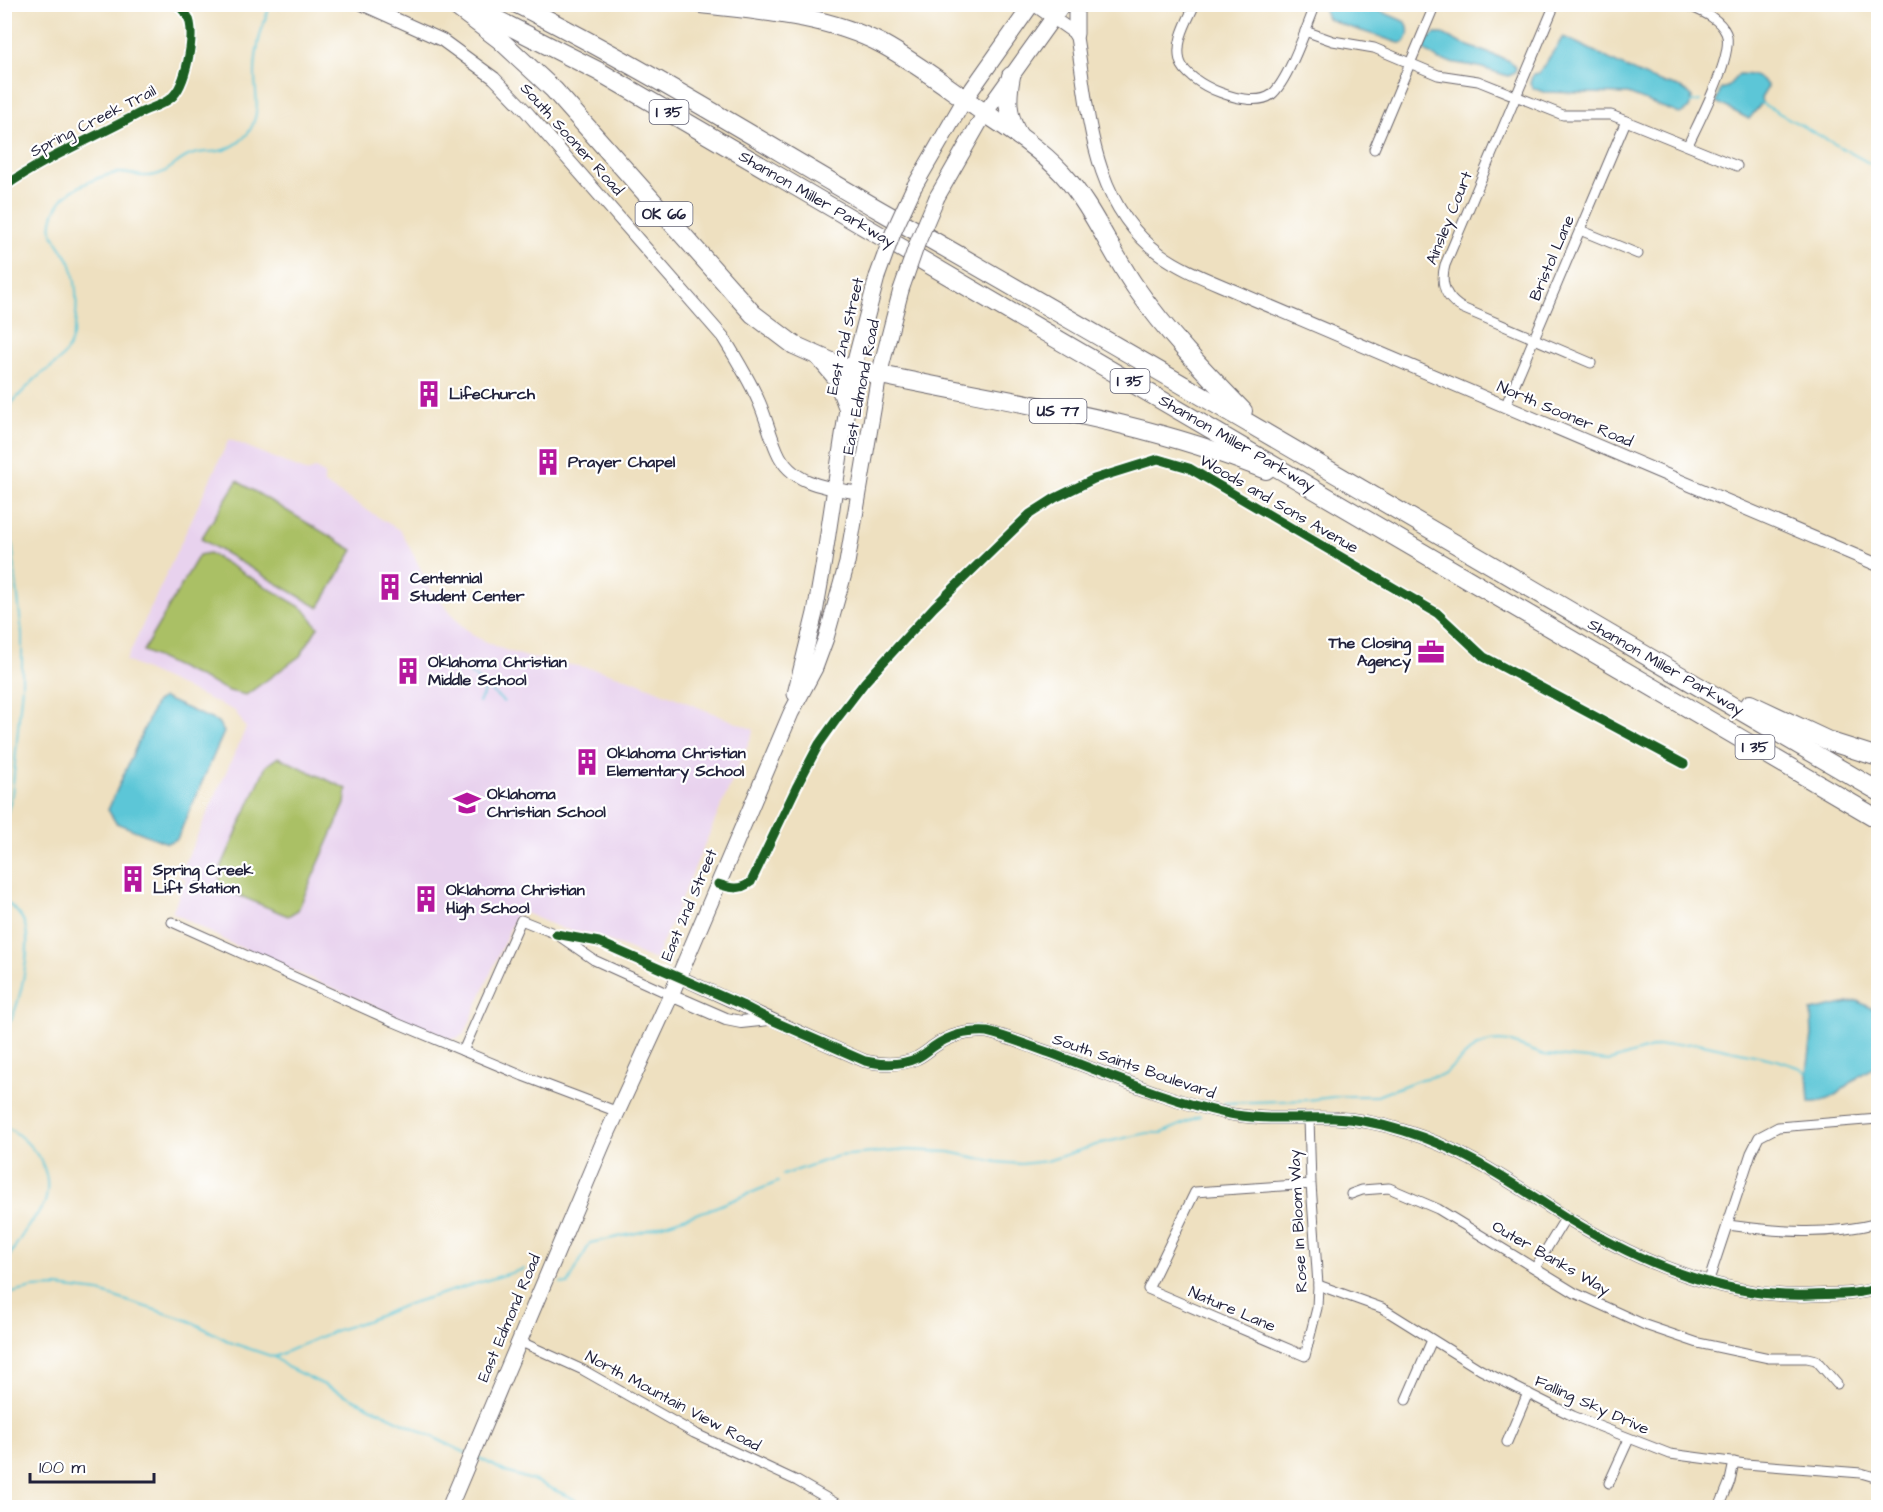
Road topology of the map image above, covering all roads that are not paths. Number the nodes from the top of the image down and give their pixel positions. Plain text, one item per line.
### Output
1 (362, 4) edge
2 (453, 4) edge
3 (466, 4) edge
4 (517, 4) edge
5 (701, 4) edge
6 (1033, 4) edge
7 (1076, 4) edge
8 (1195, 4) edge
9 (1316, 4) edge
10 (1435, 4) edge
11 (1555, 4) edge
12 (1685, 4) edge
13 (1058, 11) edge
14 (1305, 31) junction
15 (1076, 34) junction
16 (1410, 64) junction
17 (1011, 76) junction
18 (1515, 96) junction
19 (965, 99) junction
20 (986, 113) junction
21 (1626, 121) junction
22 (1020, 137) junction
23 (1688, 145) junction
24 (1374, 149) dead end
25 (1737, 166) dead end
26 (1580, 230) junction
27 (1638, 254) dead end
28 (1534, 338) junction
29 (819, 357) junction
30 (1592, 363) dead end
31 (853, 369) junction
32 (879, 375) junction
33 (1505, 407) junction
34 (848, 408) junction
35 (1262, 429) junction
36 (835, 489) junction
37 (860, 493) junction
38 (1328, 496) junction
39 (1878, 565) edge
40 (1646, 656) junction
41 (791, 713) junction
42 (1878, 757) edge
43 (1684, 764) dead end
44 (1878, 791) edge
45 (1878, 819) edge
46 (718, 884) junction
47 (172, 922) dead end
48 (556, 934) junction
49 (678, 977) junction
50 (671, 994) junction
51 (769, 1019) junction
52 (463, 1051) junction
53 (618, 1112) junction
54 (1309, 1118) junction
55 (1878, 1119) edge
56 (603, 1143) joint
57 (1311, 1184) junction
58 (1351, 1194) dead end
59 (1566, 1217) junction
60 (1878, 1223) edge
61 (1728, 1224) junction
62 (1535, 1268) junction
63 (1708, 1283) junction
64 (1318, 1285) junction
65 (1878, 1288) edge
66 (1432, 1340) junction
67 (519, 1341) junction
68 (1305, 1356) joint
69 (1837, 1384) dead end
70 (1528, 1393) junction
71 (1406, 1400) dead end
72 (1629, 1439) junction
73 (1507, 1442) dead end
74 (1734, 1462) junction
75 (1878, 1478) edge
76 (1610, 1483) dead end
77 (448, 1508) edge
78 (844, 1508) edge
79 (1719, 1508) edge

1 - 36 street, South Sooner Road
2 - 29 highway, OK 66
3 - 38 highway, Shannon Miller Parkway / I 35
4 - 35 highway, Shannon Miller Parkway / I 35
5 - 19 highway
6 - 13 street
6 - 19 main road, East 2nd Street
7 - 15 main road
8 - 14 street
9 - 14 street
10 - 16 street
11 - 18 street, Ainsley Court
12 - 23 street
13 - 15 street
13 - 17 main road
14 - 16 street
15 - 33 street, North Sooner Road
16 - 18 street
16 - 24 street
17 - 20 main road
17 - 22 highway
18 - 21 street
18 - 28 street, Ainsley Court
19 - 20 highway
19 - 31 main road, East 2nd Street, bridge
20 - 22 highway
20 - 32 main road, East Edmond Road, bridge
21 - 23 street
21 - 26 street, Bristol Lane
22 - 35 highway
23 - 25 street
26 - 27 street
26 - 28 street, Bristol Lane
28 - 30 street, Ainsley Court
28 - 33 street, Bristol Lane
29 - 31 highway
29 - 34 highway, OK 66
31 - 32 highway, US 77
31 - 34 main road, East 2nd Street
32 - 37 main road, East Edmond Road
32 - 38 highway, US 77
33 - 39 street, North Sooner Road
34 - 36 main road, East 2nd Street
35 - 40 highway, Shannon Miller Parkway / I 35
36 - 37 street, South Sooner Road
36 - 41 main road, East 2nd Street
37 - 41 main road, East 2nd Street
38 - 45 highway, Shannon Miller Parkway / I 35
40 - 42 highway
40 - 44 highway, Shannon Miller Parkway / I 35
41 - 46 main road, East 2nd Street
43 - 46 street, Woods and Sons Avenue
46 - 49 main road, East 2nd Street
47 - 52 street
48 - 49 street, South Saints Boulevard
48 - 50 street, South Saints Boulevard
48 - 52 street, South Saints Boulevard
49 - 50 main road, East 2nd Street
49 - 51 street, South Saints Boulevard
50 - 51 street, South Saints Boulevard
50 - 53 main road, East 2nd Street
51 - 54 street, South Saints Boulevard
52 - 53 street
53 - 56 main road, East 2nd Street
54 - 57 street, Rose In Bloom Way
54 - 59 street, South Saints Boulevard
55 - 61 street
56 - 67 main road, East Edmond Road
57 - 64 street, Rose In Bloom Way
57 - 68 street, Nature Lane
58 - 62 street, Outer Banks Way
59 - 62 street
59 - 63 street, South Saints Boulevard
60 - 61 street
61 - 63 street
62 - 69 street, Outer Banks Way
63 - 65 street, South Saints Boulevard
64 - 66 street, Falling Sky Drive
64 - 68 street, Rose In Bloom Way
66 - 70 street, Falling Sky Drive
66 - 71 street
67 - 77 main road, East Edmond Road
67 - 78 street, North Mountain View Road
70 - 72 street, Falling Sky Drive
70 - 73 street
72 - 74 street, Falling Sky Drive
72 - 76 street
74 - 75 street, Falling Sky Drive
74 - 79 street

